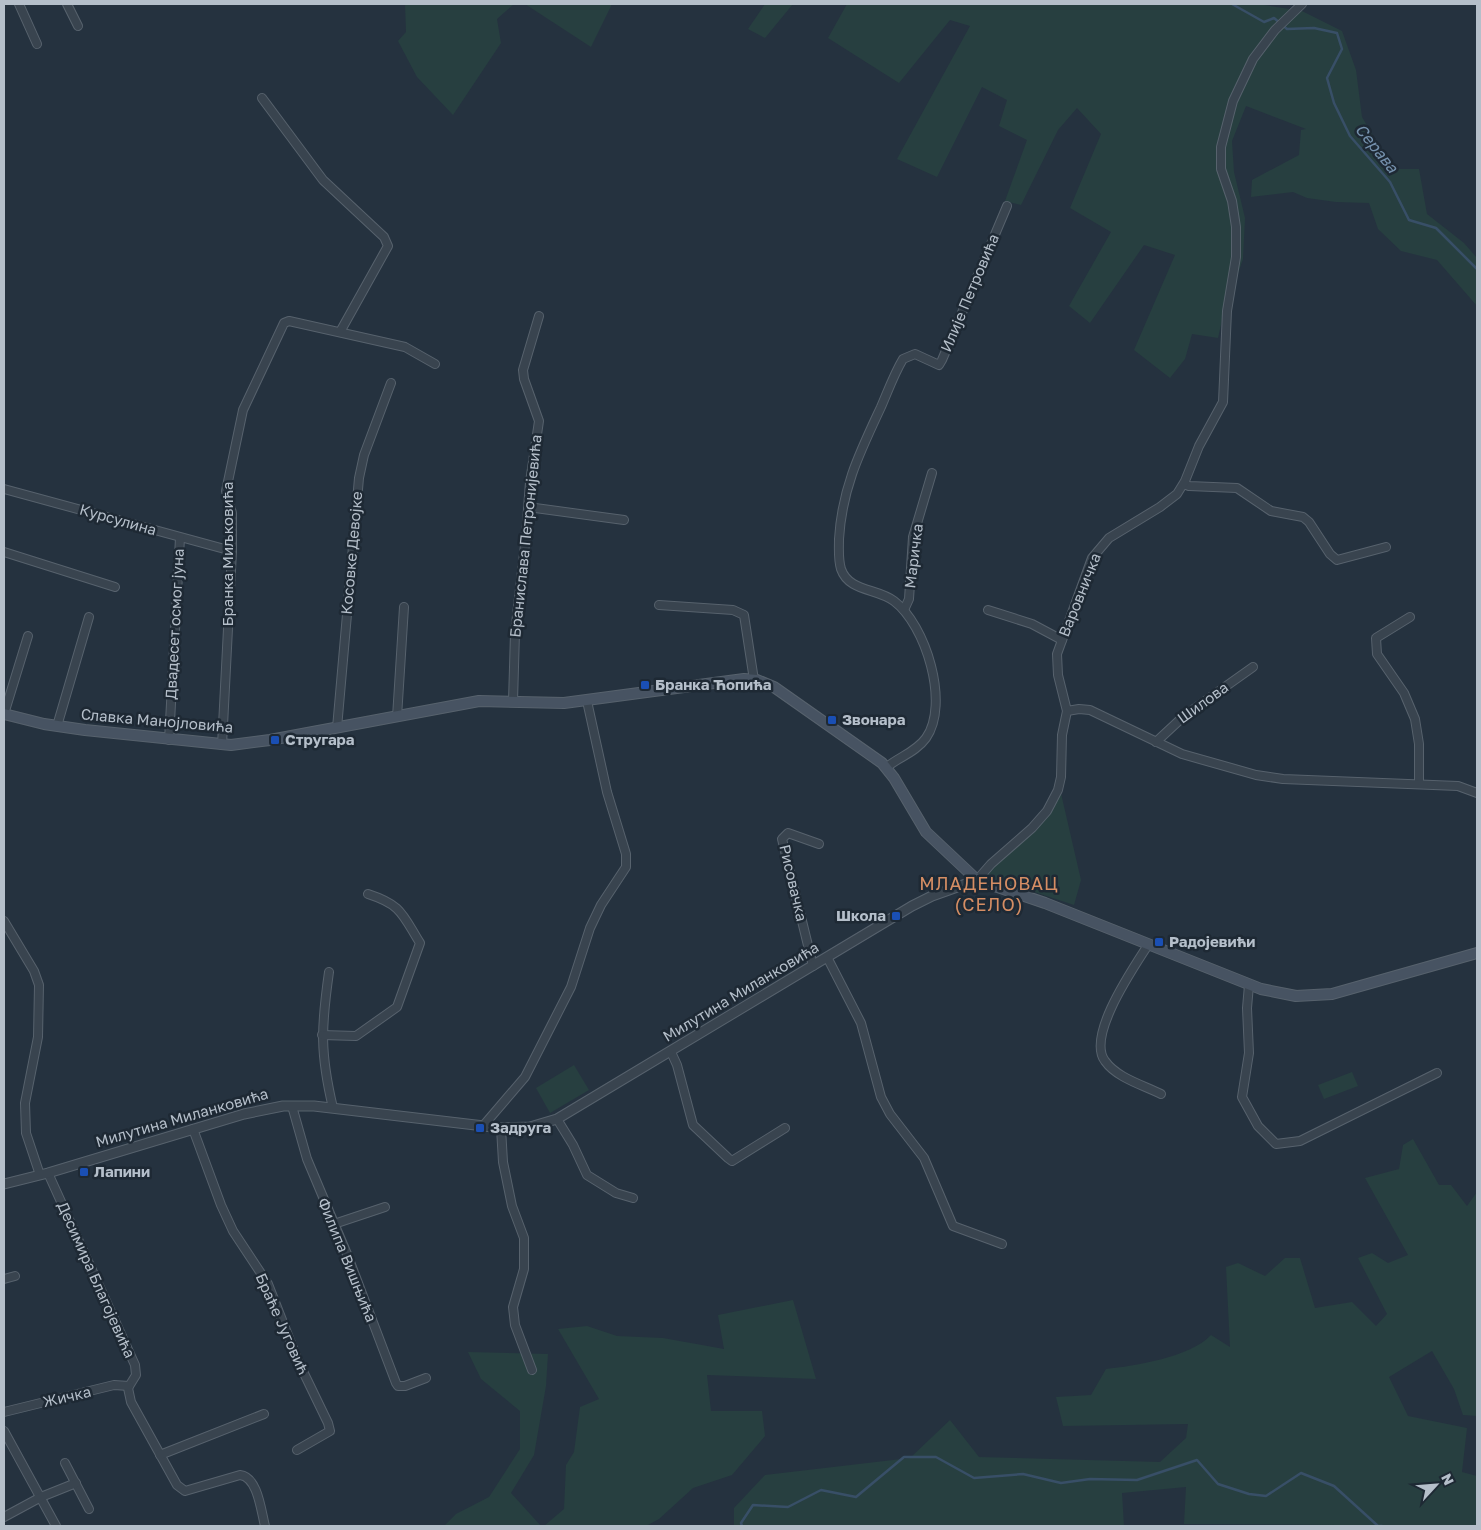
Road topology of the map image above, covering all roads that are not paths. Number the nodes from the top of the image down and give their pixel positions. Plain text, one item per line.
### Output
1 (19, 4) edge
2 (67, 4) edge
3 (1302, 4) edge
4 (78, 26) dead end
5 (38, 44) dead end
6 (262, 98) dead end
7 (1007, 206) dead end
8 (539, 316) dead end
9 (340, 332) junction
10 (435, 364) dead end
11 (391, 383) dead end
12 (932, 473) dead end
13 (1184, 484) junction
14 (4, 489) edge
15 (528, 507) junction
16 (624, 520) dead end
17 (180, 538) junction
18 (1386, 547) dead end
19 (232, 551) junction
20 (4, 552) edge
21 (115, 588) dead end
22 (659, 605) dead end
23 (404, 607) dead end
24 (904, 610) junction
25 (988, 610) dead end
26 (89, 617) dead end
27 (1410, 617) dead end
28 (28, 636) dead end
29 (1062, 640) junction
30 (1253, 667) dead end
31 (754, 680) junction
32 (513, 700) junction
33 (587, 701) junction
34 (1067, 711) junction
35 (4, 714) edge
36 (397, 716) junction
37 (58, 726) junction
38 (337, 728) junction
39 (169, 740) junction
40 (1156, 742) junction
41 (222, 745) junction
42 (886, 767) junction
43 (1419, 784) junction
44 (1477, 793) edge
45 (818, 844) dead end
46 (977, 880) junction
47 (368, 894) dead end
48 (4, 921) edge
49 (1148, 945) junction
50 (1477, 953) edge
51 (828, 957) junction
52 (813, 966) junction
53 (330, 972) dead end
54 (1249, 985) junction
55 (322, 1034) junction
56 (670, 1052) junction
57 (1437, 1073) dead end
58 (1161, 1094) dead end
59 (292, 1106) junction
60 (333, 1108) junction
61 (557, 1119) junction
62 (483, 1126) junction
63 (501, 1128) junction
64 (785, 1128) dead end
65 (193, 1129) junction
66 (44, 1174) junction
67 (4, 1184) edge
68 (633, 1198) dead end
69 (385, 1207) dead end
70 (334, 1224) junction
71 (1002, 1244) dead end
72 (15, 1276) dead end
73 (4, 1279) edge
74 (532, 1370) dead end
75 (426, 1378) dead end
76 (130, 1386) junction
77 (4, 1412) edge
78 (264, 1414) dead end
79 (4, 1431) edge
80 (297, 1450) dead end
81 (160, 1455) junction
82 (65, 1463) dead end
83 (76, 1484) junction
84 (41, 1497) junction
85 (89, 1509) dead end
86 (4, 1518) edge
87 (56, 1526) edge
88 (265, 1526) edge

1 - 5 street
2 - 4 street
3 - 13 street, Варовничка
6 - 9 street
7 - 24 street, Илије Петровића
8 - 15 street, Бранислава Петронијевића
9 - 10 street, Бранка Миљковића
9 - 19 street, Бранка Миљковића
11 - 38 street, Косовке Девојке
12 - 24 street, Маричка
13 - 18 street
13 - 29 street, Варовничка
14 - 17 street, Курсулина
15 - 16 street
15 - 32 street, Бранислава Петронијевића
17 - 19 street, Курсулина
17 - 39 street, Двадесет осмог јуна
19 - 41 street, Бранка Миљковића
20 - 21 street
22 - 31 street
23 - 36 street
24 - 42 street, Илије Петровића
25 - 29 street
26 - 37 street
27 - 43 street
28 - 35 street
29 - 34 street, Варовничка
30 - 40 street, Шилова
31 - 33 main road, Славка Манојловића
31 - 42 main road, Славка Манојловића
32 - 33 main road, Славка Манојловића
32 - 36 main road, Славка Манојловића
33 - 62 street
34 - 40 street
34 - 46 street, Варовничка
35 - 37 main road, Славка Манојловића
36 - 38 main road, Славка Манојловића
37 - 39 main road, Славка Манојловића
38 - 41 main road, Славка Манојловића
39 - 41 main road, Славка Манојловића
40 - 43 street
42 - 46 main road, Славка Манојловића
43 - 44 street
45 - 52 street, Рисовачка
46 - 49 main road
46 - 51 street, Милутина Миланковића
47 - 55 street
48 - 66 street, Десимира Благојевића
49 - 54 main road
49 - 58 street
50 - 54 main road
51 - 52 street, Милутина Миланковића
51 - 71 street
52 - 56 street, Милутина Миланковића
53 - 55 street
54 - 57 street
55 - 60 street
56 - 61 street, Милутина Миланковића
56 - 64 street
59 - 60 street, Милутина Миланковића
59 - 65 street, Милутина Миланковића
59 - 70 street, Филипа Вишњића
60 - 62 street, Милутина Миланковића
61 - 63 street, Милутина Миланковића
61 - 68 street
62 - 63 street, Милутина Миланковића
63 - 74 street
65 - 66 street, Милутина Миланковића
65 - 80 street, Браће Југовић
66 - 67 street, Милутина Миланковића
66 - 76 street, Десимира Благојевића
69 - 70 street
70 - 75 street, Филипа Вишњића
72 - 73 street
76 - 77 street, Жичка
76 - 81 street, Десимира Благојевића
78 - 81 street
79 - 84 street
81 - 88 street, Десимира Благојевића
82 - 83 street
83 - 84 street
83 - 85 street
84 - 86 street
84 - 87 street

